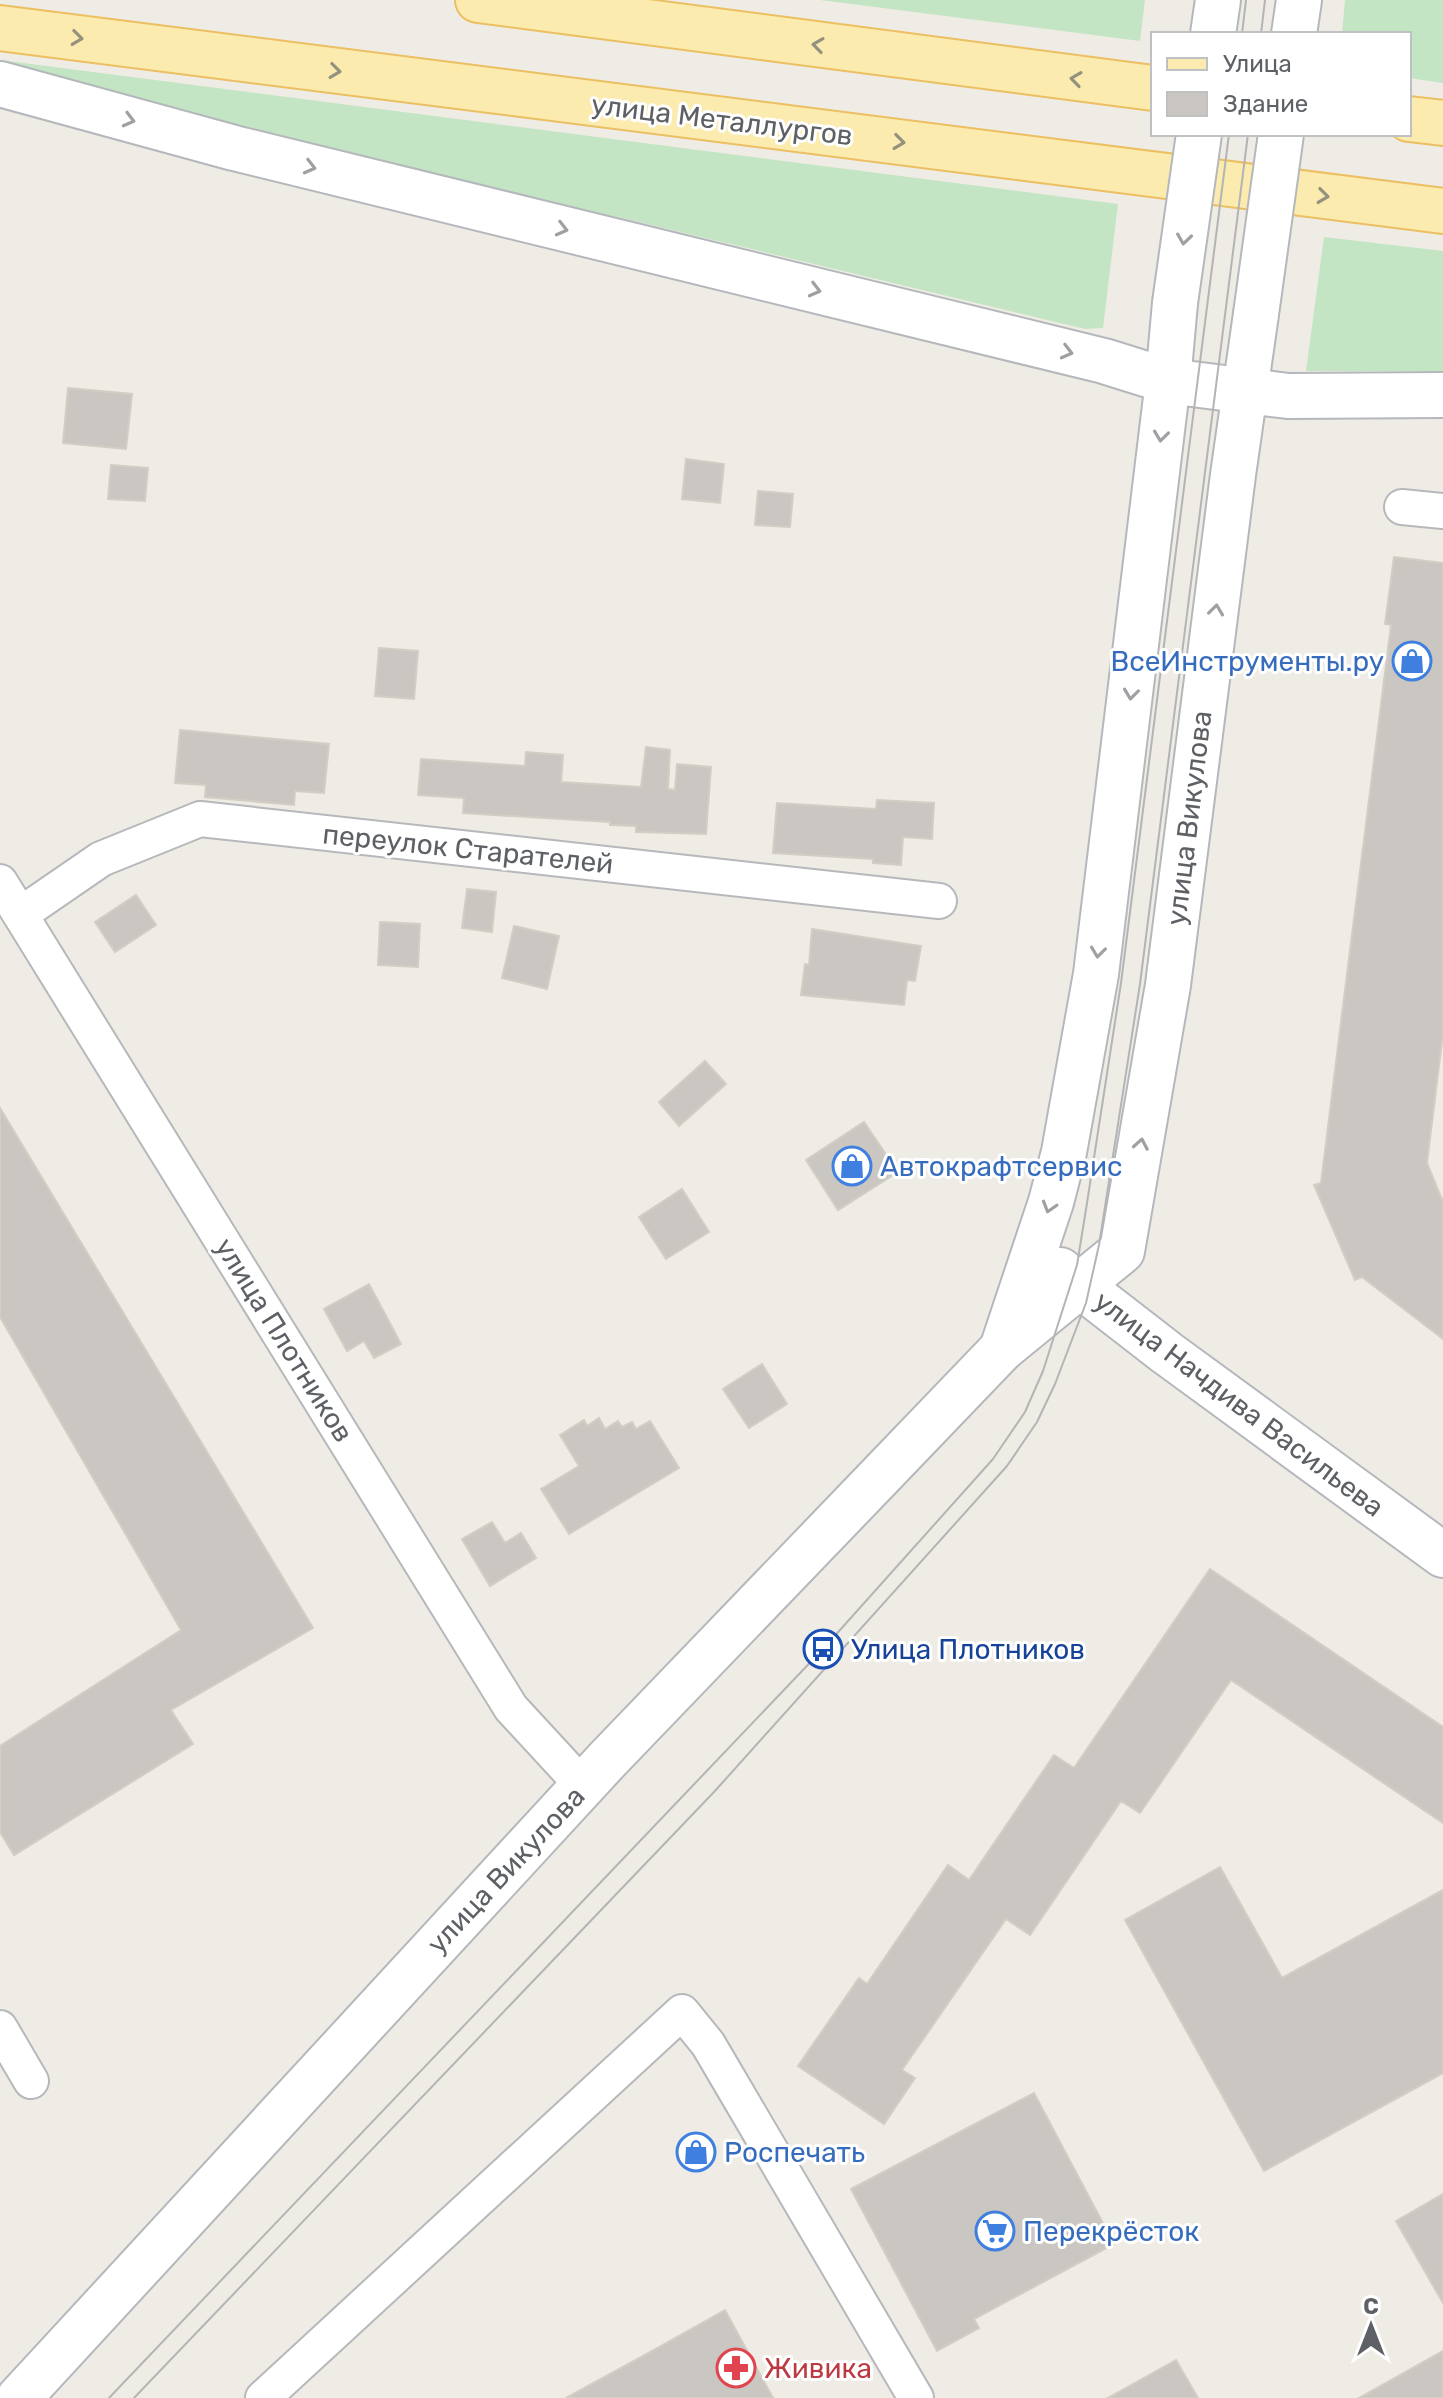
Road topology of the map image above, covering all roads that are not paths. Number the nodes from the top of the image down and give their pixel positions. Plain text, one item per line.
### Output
1 (478, 0) edge
2 (1218, 0) edge
3 (1299, 0) edge
4 (0, 28) edge
5 (1213, 32) edge
6 (1294, 32) edge
7 (0, 84) edge
8 (1151, 88) edge
9 (1411, 119) edge
10 (1443, 123) edge
11 (1199, 136) edge
12 (1281, 136) edge
13 (1443, 211) edge
14 (1168, 381) junction
15 (1245, 391) junction
16 (1443, 395) edge
17 (1402, 507) dead end
18 (1443, 511) edge
19 (0, 882) edge
20 (939, 901) dead end
21 (21, 914) junction
22 (1035, 1253) junction
23 (1081, 1286) junction
24 (1002, 1349) junction
25 (1443, 1555) edge
26 (583, 1786) junction
27 (0, 2028) edge
28 (31, 2081) dead end
29 (19, 2398) edge
30 (263, 2398) edge
31 (916, 2398) edge

8 -> 1 main road
2 - 5 street
3 - 6 street
4 -> 13 main road, улица Металлургов
7 -> 14 street
9 - 10 main road
11 -> 14 street, улица Викулова, bridge
12 - 15 street, улица Викулова, bridge
14 - 15 street
14 -> 22 street, улица Викулова
15 - 16 street
23 -> 15 street, улица Викулова
17 - 18 street
19 - 21 street, улица Плотников
20 - 21 street, переулок Старателей
21 - 26 street, улица Плотников
22 - 23 street, улица Начдива Васильева
22 - 24 street, улица Викулова
23 - 24 street, улица Викулова
23 - 25 street, улица Начдива Васильева
24 - 26 street, улица Викулова
26 - 29 street, улица Викулова
27 - 28 street
30 - 31 street

